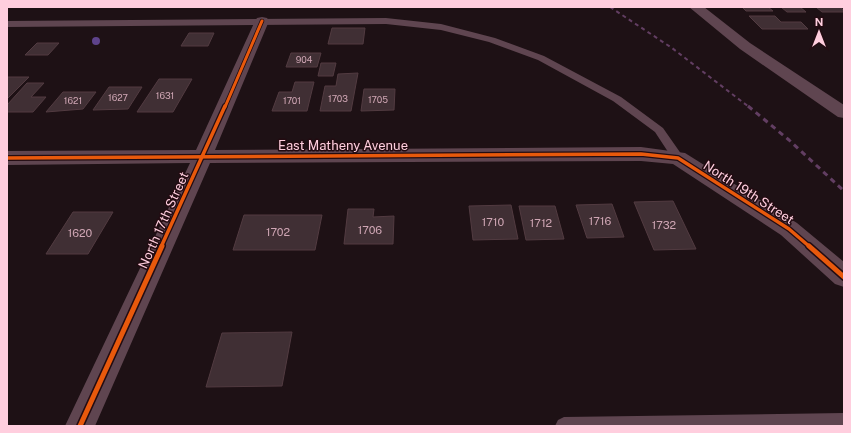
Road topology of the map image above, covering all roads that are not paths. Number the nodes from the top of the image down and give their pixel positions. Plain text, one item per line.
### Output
1 (696, 7) edge
2 (262, 21) junction
3 (7, 24) edge
4 (844, 113) edge
5 (203, 156) junction
6 (7, 158) edge
7 (678, 158) junction
8 (844, 277) edge
9 (844, 422) edge
10 (80, 426) edge
11 (564, 426) edge

1 - 4 street
2 - 3 lane
2 - 5 street, North 17th Street
2 - 7 lane
5 - 6 street, East Matheny Avenue
5 - 7 street, East Matheny Avenue
5 - 10 street, North 17th Street
7 - 8 street, North 19th Street
9 - 11 lane

